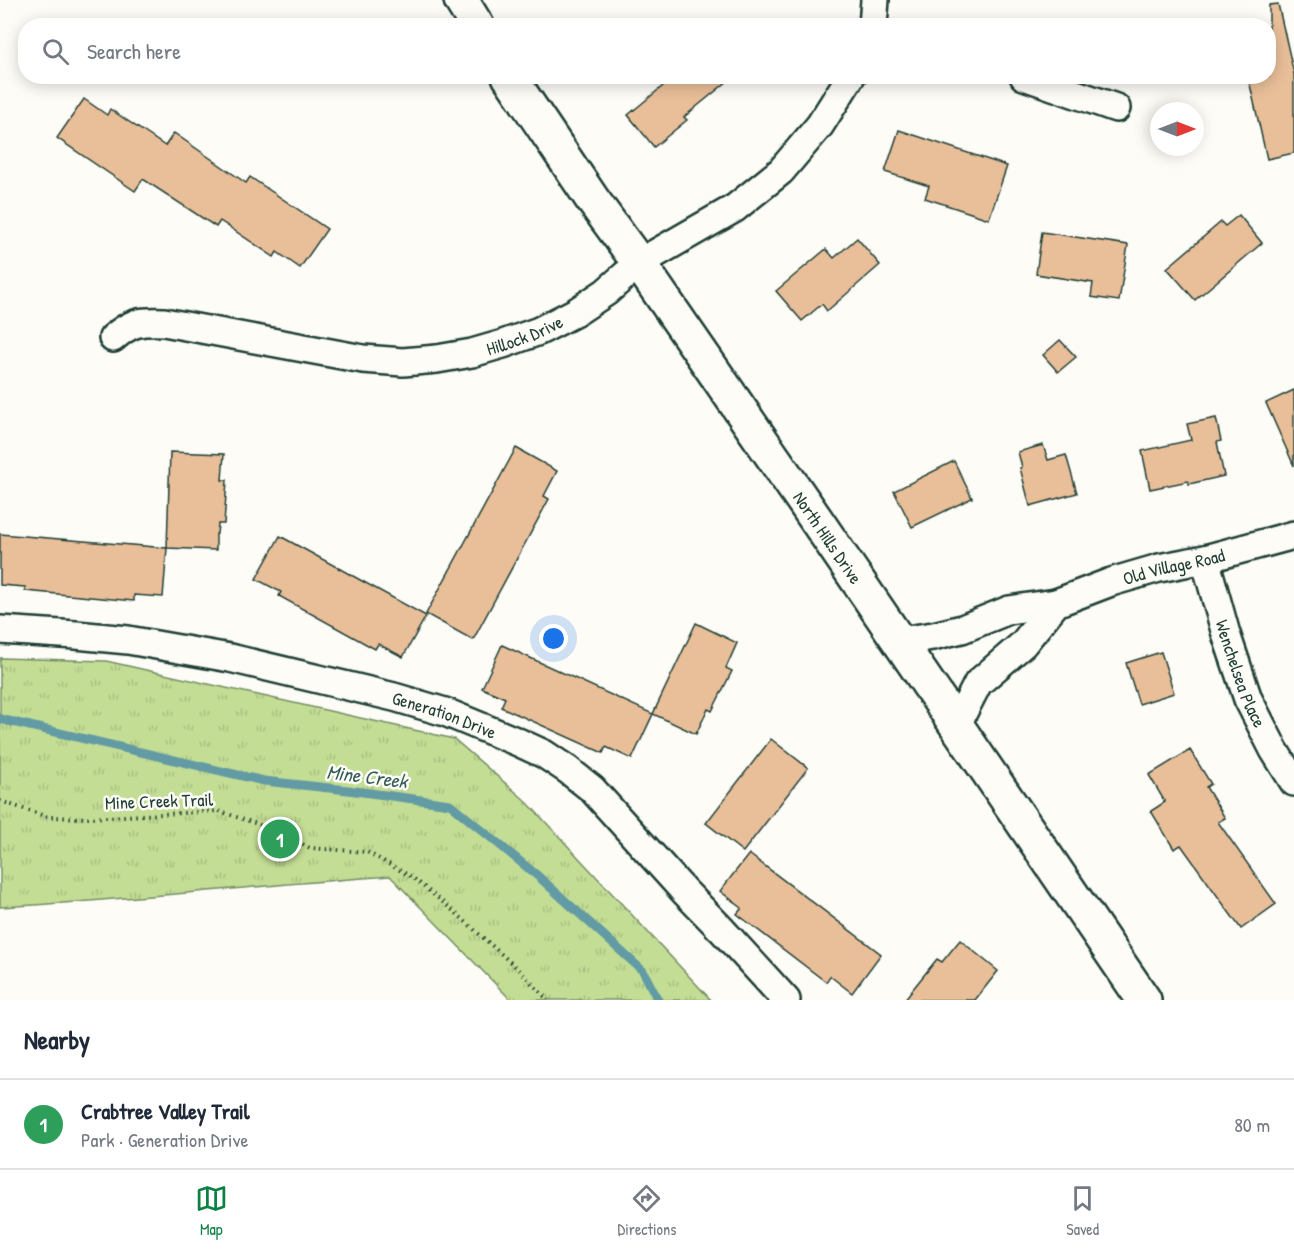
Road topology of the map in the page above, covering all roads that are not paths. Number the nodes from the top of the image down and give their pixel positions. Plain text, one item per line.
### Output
1 (461, 0) edge
2 (875, 0) edge
3 (472, 18) edge
4 (874, 18) edge
5 (515, 84) edge
6 (846, 84) edge
7 (1047, 84) edge
8 (1116, 108) dead end
9 (639, 263) junction
10 (113, 338) dead end
11 (1294, 535) edge
12 (1205, 559) junction
13 (1056, 603) junction
14 (0, 630) edge
15 (900, 641) junction
16 (957, 724) junction
17 (1294, 782) edge
18 (786, 1000) edge
19 (1144, 1000) edge

1 - 3 main road
2 - 4 street
5 - 9 main road, North Hills Drive
6 - 9 street, Hillock Drive
7 - 8 street
9 - 10 street, Hillock Drive
9 - 15 main road, North Hills Drive
11 - 12 street, Old Village Road
12 - 13 street, Old Village Road
12 - 17 street, Wenchelsea Place
13 - 15 street, Old Village Road
13 - 16 street
14 - 18 street, Generation Drive
15 - 16 main road, North Hills Drive
16 - 19 main road, North Hills Drive

